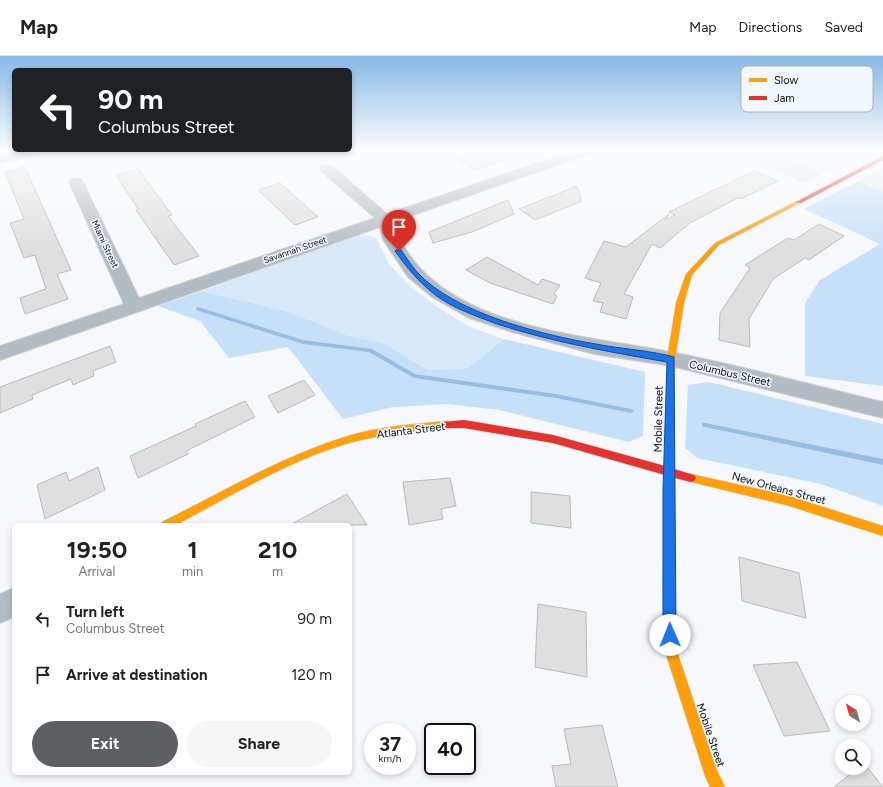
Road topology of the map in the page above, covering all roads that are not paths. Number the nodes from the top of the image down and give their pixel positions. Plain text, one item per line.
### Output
1 (77, 183) edge
2 (343, 183) edge
3 (492, 183) edge
4 (835, 183) edge
5 (384, 220) junction
6 (134, 306) junction
7 (0, 353) edge
8 (671, 359) junction
9 (883, 410) edge
10 (669, 473) junction
11 (170, 523) edge
12 (883, 531) edge
13 (12, 603) edge
14 (0, 609) edge
15 (718, 787) edge

1 - 6 street, Miami Street
2 - 5 street
3 - 5 street, Savannah Street
4 - 8 street, Mobile Street
5 - 6 street, Savannah Street
5 - 8 street, Columbus Street
6 - 7 street, Savannah Street
8 - 9 street, Columbus Street
8 - 10 street, Mobile Street
10 - 11 street, Atlanta Street
10 - 12 street, New Orleans Street
10 - 15 street, Mobile Street
13 - 14 street

